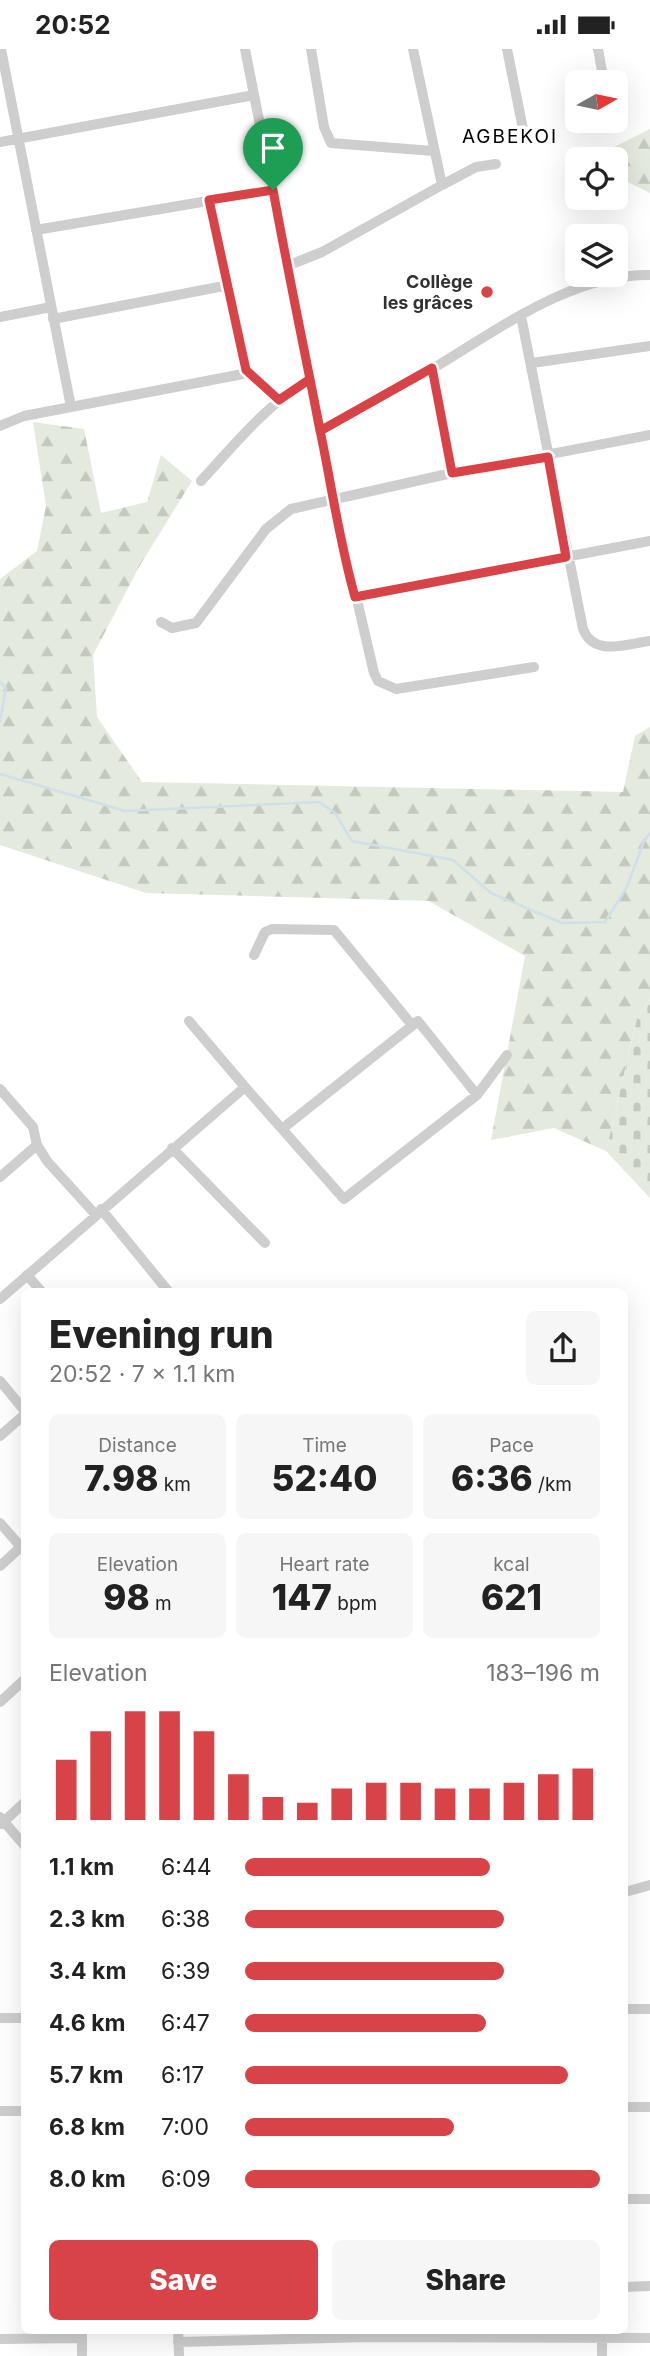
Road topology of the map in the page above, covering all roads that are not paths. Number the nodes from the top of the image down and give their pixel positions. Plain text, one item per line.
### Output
1 (1, 49) edge
2 (245, 49) edge
3 (311, 49) edge
4 (413, 49) edge
5 (507, 49) edge
6 (598, 49) edge
7 (602, 70) edge
8 (254, 95) junction
9 (524, 134) dead end
10 (19, 139) junction
11 (0, 142) edge
12 (433, 151) junction
13 (496, 164) dead end
14 (442, 185) junction
15 (273, 190) junction
16 (209, 200) junction
17 (36, 230) junction
18 (287, 266) junction
19 (650, 275) edge
20 (229, 285) junction
21 (51, 307) junction
22 (521, 316) junction
23 (0, 317) edge
24 (53, 319) junction
25 (650, 346) edge
26 (532, 363) junction
27 (432, 368) junction
28 (246, 370) junction
29 (310, 379) junction
30 (279, 400) junction
31 (71, 407) junction
32 (0, 426) edge
33 (320, 431) junction
34 (650, 435) edge
35 (548, 457) junction
36 (452, 473) junction
37 (201, 481) dead end
38 (334, 501) junction
39 (650, 541) edge
40 (566, 557) junction
41 (355, 597) junction
42 (161, 622) dead end
43 (650, 641) edge
44 (534, 667) dead end
45 (254, 955) dead end
46 (189, 1021) dead end
47 (412, 1025) junction
48 (507, 1055) dead end
49 (245, 1087) junction
50 (0, 1089) edge
51 (477, 1095) junction
52 (282, 1129) junction
53 (37, 1146) junction
54 (172, 1147) junction
55 (0, 1177) edge
56 (98, 1211) junction
57 (265, 1243) dead end
58 (27, 1275) junction
59 (38, 1288) edge
60 (165, 1288) edge
61 (0, 1299) edge
62 (0, 1381) edge
63 (21, 1409) edge
64 (21, 1416) edge
65 (0, 1436) edge
66 (0, 1523) edge
67 (21, 1544) edge
68 (21, 1548) edge
69 (0, 1566) edge
70 (21, 1683) edge
71 (0, 1702) edge
72 (21, 1805) edge
73 (1, 1821) edge
74 (21, 1842) edge
75 (650, 1885) edge
76 (628, 1891) edge
77 (628, 2009) edge
78 (650, 2009) edge
79 (0, 2018) edge
80 (21, 2018) edge
81 (628, 2107) edge
82 (650, 2107) edge
83 (0, 2111) edge
84 (21, 2111) edge
85 (628, 2199) edge
86 (650, 2199) edge
87 (650, 2286) edge
88 (628, 2287) edge
89 (82, 2334) edge
90 (178, 2334) edge
91 (367, 2334) edge
92 (459, 2335) edge
93 (602, 2335) edge
94 (272, 2337) edge
95 (650, 2338) edge
96 (0, 2339) edge
97 (178, 2343) junction
98 (82, 2356) edge
99 (178, 2356) edge
100 (602, 2356) edge

1 - 10 street
2 - 8 street
3 - 12 street
4 - 12 street
5 - 9 street
6 - 7 street
8 - 10 street
8 - 15 street
10 - 11 street
10 - 17 street
12 - 14 street
13 - 14 street
14 - 18 street
15 - 16 street
15 - 18 street
16 - 17 street
16 - 20 street
17 - 21 street
18 - 29 street
19 - 22 street
20 - 24 street
20 - 28 street
21 - 23 street
21 - 24 street
22 - 26 street
22 - 27 street
24 - 31 street
25 - 26 street
26 - 35 street
27 - 33 street
27 - 36 street
28 - 30 street
28 - 31 street
29 - 30 street
29 - 33 street
30 - 37 street
31 - 32 street
33 - 38 street
34 - 35 street
35 - 36 street
35 - 40 street
36 - 38 street
38 - 41 street
38 - 42 street
39 - 40 street
40 - 41 street
40 - 43 street
41 - 44 street
45 - 47 street
46 - 49 street
47 - 51 street
47 - 52 street
48 - 51 street
49 - 52 street
49 - 54 street
50 - 53 street
51 - 52 street
53 - 55 street
53 - 56 street
54 - 56 street
54 - 57 street
56 - 58 street
56 - 60 street
58 - 59 street
58 - 61 street
62 - 63 street
64 - 65 street
66 - 67 street
68 - 69 street
70 - 71 street
72 - 73 street
73 - 74 street
75 - 76 street
77 - 78 street
79 - 80 street
81 - 82 street
83 - 84 street
85 - 86 street
87 - 88 street
89 - 96 street
89 - 98 street
90 - 97 street
91 - 92 street
91 - 94 street
92 - 93 street
93 - 95 street
93 - 100 street
94 - 97 street
97 - 99 street

